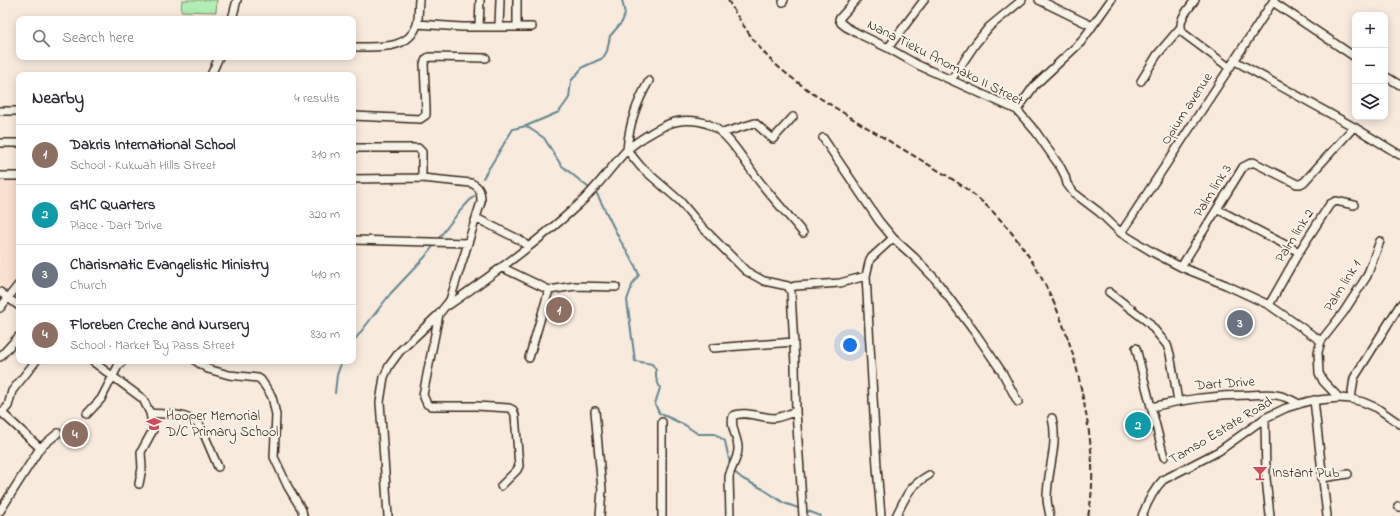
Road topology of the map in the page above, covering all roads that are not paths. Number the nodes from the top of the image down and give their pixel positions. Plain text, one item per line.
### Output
1 (237, 0) edge
2 (419, 0) edge
3 (480, 0) edge
4 (500, 0) edge
5 (517, 0) edge
6 (856, 0) edge
7 (924, 0) edge
8 (1022, 0) edge
9 (1039, 0) edge
10 (1111, 0) edge
11 (1195, 0) edge
12 (1274, 1) edge
13 (233, 16) edge
14 (417, 24) junction
15 (517, 26) junction
16 (1092, 26) junction
17 (479, 27) junction
18 (499, 27) junction
19 (532, 27) dead end
20 (1180, 28) junction
21 (356, 46) edge
22 (888, 48) junction
23 (1352, 55) edge
24 (486, 58) dead end
25 (218, 60) edge
26 (1235, 61) junction
27 (1230, 68) junction
28 (212, 72) edge
29 (1388, 78) edge
30 (951, 80) junction
31 (1141, 80) dead end
32 (649, 81) dead end
33 (1400, 85) edge
34 (1018, 110) junction
35 (0, 111) edge
36 (16, 111) edge
37 (356, 116) edge
38 (793, 117) dead end
39 (1354, 127) junction
40 (722, 132) junction
41 (823, 138) dead end
42 (0, 143) edge
43 (16, 143) edge
44 (356, 148) edge
45 (627, 150) junction
46 (1400, 155) edge
47 (0, 176) edge
48 (16, 176) edge
49 (422, 178) junction
50 (356, 180) edge
51 (1354, 205) dead end
52 (1217, 209) junction
53 (476, 218) junction
54 (803, 233) dead end
55 (1121, 233) junction
56 (892, 238) junction
57 (356, 240) edge
58 (1380, 241) dead end
59 (468, 243) junction
60 (528, 247) junction
61 (1299, 252) junction
62 (502, 267) junction
63 (1181, 267) junction
64 (866, 276) junction
65 (616, 287) dead end
66 (16, 288) edge
67 (790, 288) junction
68 (549, 290) junction
69 (0, 292) edge
70 (1109, 292) dead end
71 (8, 298) junction
72 (16, 304) edge
73 (1269, 305) junction
74 (1400, 306) edge
75 (0, 308) edge
76 (441, 311) junction
77 (16, 339) edge
78 (1321, 341) junction
79 (794, 342) junction
80 (713, 348) dead end
81 (1136, 348) dead end
82 (0, 357) edge
83 (529, 358) dead end
84 (34, 364) edge
85 (96, 364) edge
86 (120, 364) edge
87 (199, 364) edge
88 (113, 377) junction
89 (1339, 398) junction
90 (1351, 399) junction
91 (1314, 400) junction
92 (1178, 401) junction
93 (1018, 402) dead end
94 (1299, 404) junction
95 (1151, 407) junction
96 (595, 411) dead end
97 (796, 411) junction
98 (1, 412) edge
99 (150, 413) junction
100 (87, 414) dead end
101 (1052, 418) dead end
102 (1265, 418) junction
103 (662, 422) dead end
104 (1400, 424) edge
105 (58, 433) dead end
106 (40, 448) junction
107 (1164, 457) dead end
108 (218, 467) dead end
109 (1348, 474) dead end
110 (929, 475) dead end
111 (1322, 478) junction
112 (139, 484) dead end
113 (501, 486) dead end
114 (0, 511) edge
115 (303, 516) edge
116 (388, 516) edge
117 (600, 516) edge
118 (662, 516) edge
119 (730, 516) edge
120 (802, 516) edge
121 (881, 516) edge
122 (896, 516) edge
123 (1050, 516) edge
124 (1142, 516) edge
125 (1270, 516) edge
126 (1327, 516) edge

1 - 13 street
2 - 14 street
3 - 17 street
4 - 18 street
5 - 15 street
6 - 22 street, Nana Tieku Anomako II Street
7 - 22 street
8 - 30 street
9 - 16 street
10 - 16 street
11 - 20 street
12 - 23 street
12 - 26 street, Opium avenue
14 - 17 street
14 - 21 street
15 - 18 street
15 - 19 street
16 - 34 street
17 - 18 street
20 - 27 street
20 - 31 street
22 - 30 street, Nana Tieku Anomako II Street
24 - 37 street
25 - 28 street
26 - 27 street, Opium avenue
26 - 39 street
27 - 55 street, Opium avenue
29 - 33 street
30 - 34 street, Nana Tieku Anomako II Street
32 - 45 street
34 - 55 street, Nana Tieku Anomako II Street
35 - 36 street
38 - 40 street
39 - 46 street
39 - 52 street, Palm link 3
40 - 45 street
40 - 54 street
41 - 56 street
42 - 43 street
44 - 49 street
45 - 60 street
45 - 67 street
47 - 48 street
49 - 50 street
49 - 53 street
51 - 61 street, Palm link 2
52 - 61 street
52 - 63 street, Palm link 3
53 - 59 street
53 - 60 street
55 - 63 street, Nana Tieku Anomako II Street
56 - 64 street
56 - 93 street
57 - 59 street
58 - 78 street, Palm link 1
59 - 76 street
60 - 62 street
61 - 73 street, Palm link 2
62 - 68 street
62 - 76 street
63 - 73 street, Nana Tieku Anomako II Street
64 - 67 street
64 - 121 street
65 - 68 street
66 - 71 street
67 - 79 street
68 - 83 street
69 - 71 street
70 - 92 street
71 - 72 street
71 - 75 street
73 - 78 street, Nana Tieku Anomako II Street
74 - 90 street
76 - 113 street
76 - 116 street
77 - 82 street
78 - 89 street
79 - 80 street
79 - 97 street
81 - 95 street
84 - 98 street
85 - 88 street
86 - 88 street
87 - 115 street
88 - 99 street
88 - 100 street
89 - 90 street, Tamso Estate Road
89 - 91 street, Tamso Estate Road
90 - 104 street, Tamso Estate Road
91 - 94 street, Tamso Estate Road
91 - 111 street
92 - 94 street, Dart Drive
92 - 95 street, Dart Drive
94 - 102 street, Tamso Estate Road
95 - 107 street
96 - 117 street
97 - 119 street
97 - 120 street
98 - 106 street
99 - 108 street
99 - 112 street
101 - 123 street
102 - 124 street, Tamso Estate Road
102 - 125 street
103 - 118 street
105 - 106 street
106 - 114 street
109 - 111 street
110 - 122 street
111 - 126 street

